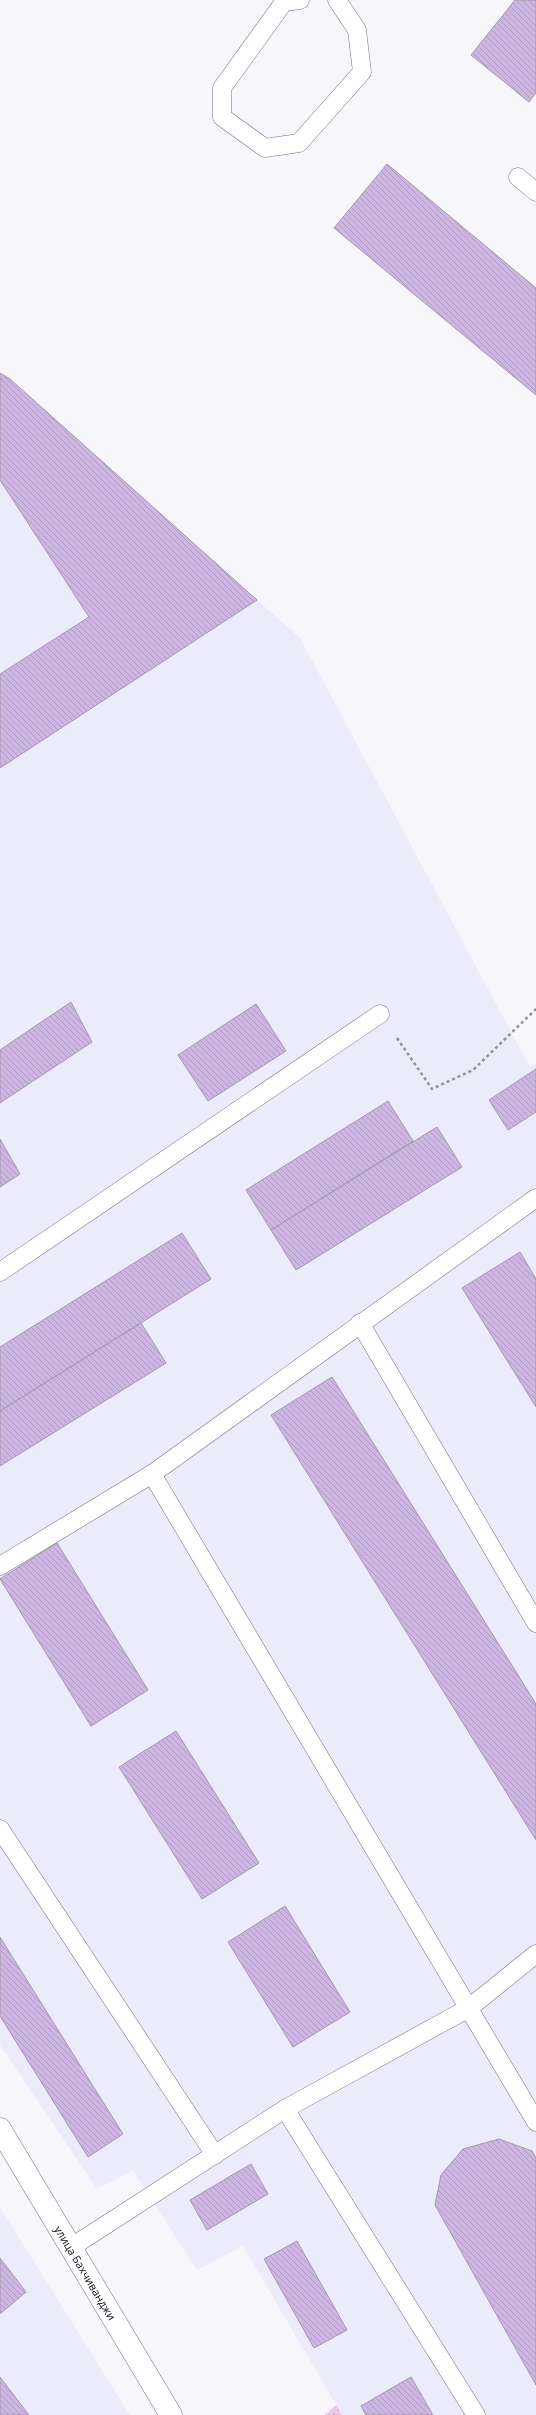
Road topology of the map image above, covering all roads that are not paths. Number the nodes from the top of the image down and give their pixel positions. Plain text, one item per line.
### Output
1 (300, 0) edge
2 (337, 0) edge
3 (518, 177) dead end
4 (536, 192) edge
5 (380, 1014) road end
6 (536, 1198) edge
7 (0, 1272) edge
8 (360, 1323) junction
9 (152, 1474) junction
10 (0, 1566) edge
11 (536, 1623) edge
12 (0, 1829) edge
13 (536, 1954) edge
14 (469, 2008) junction
15 (285, 2109) junction
16 (536, 2122) edge
17 (0, 2129) edge
18 (214, 2155) junction
19 (70, 2248) junction
20 (171, 2415) edge
21 (476, 2415) edge

1 - 2 lane
3 - 4 lane
5 - 7 lane
6 - 8 lane
8 - 9 lane
8 - 11 lane
9 - 10 lane
9 - 14 lane
12 - 18 lane
13 - 14 lane
14 - 15 lane
14 - 16 lane
15 - 18 lane
15 - 21 lane
17 - 19 main road, улица Бахчиванджи
18 - 19 lane
19 - 20 main road, улица Бахчиванджи

